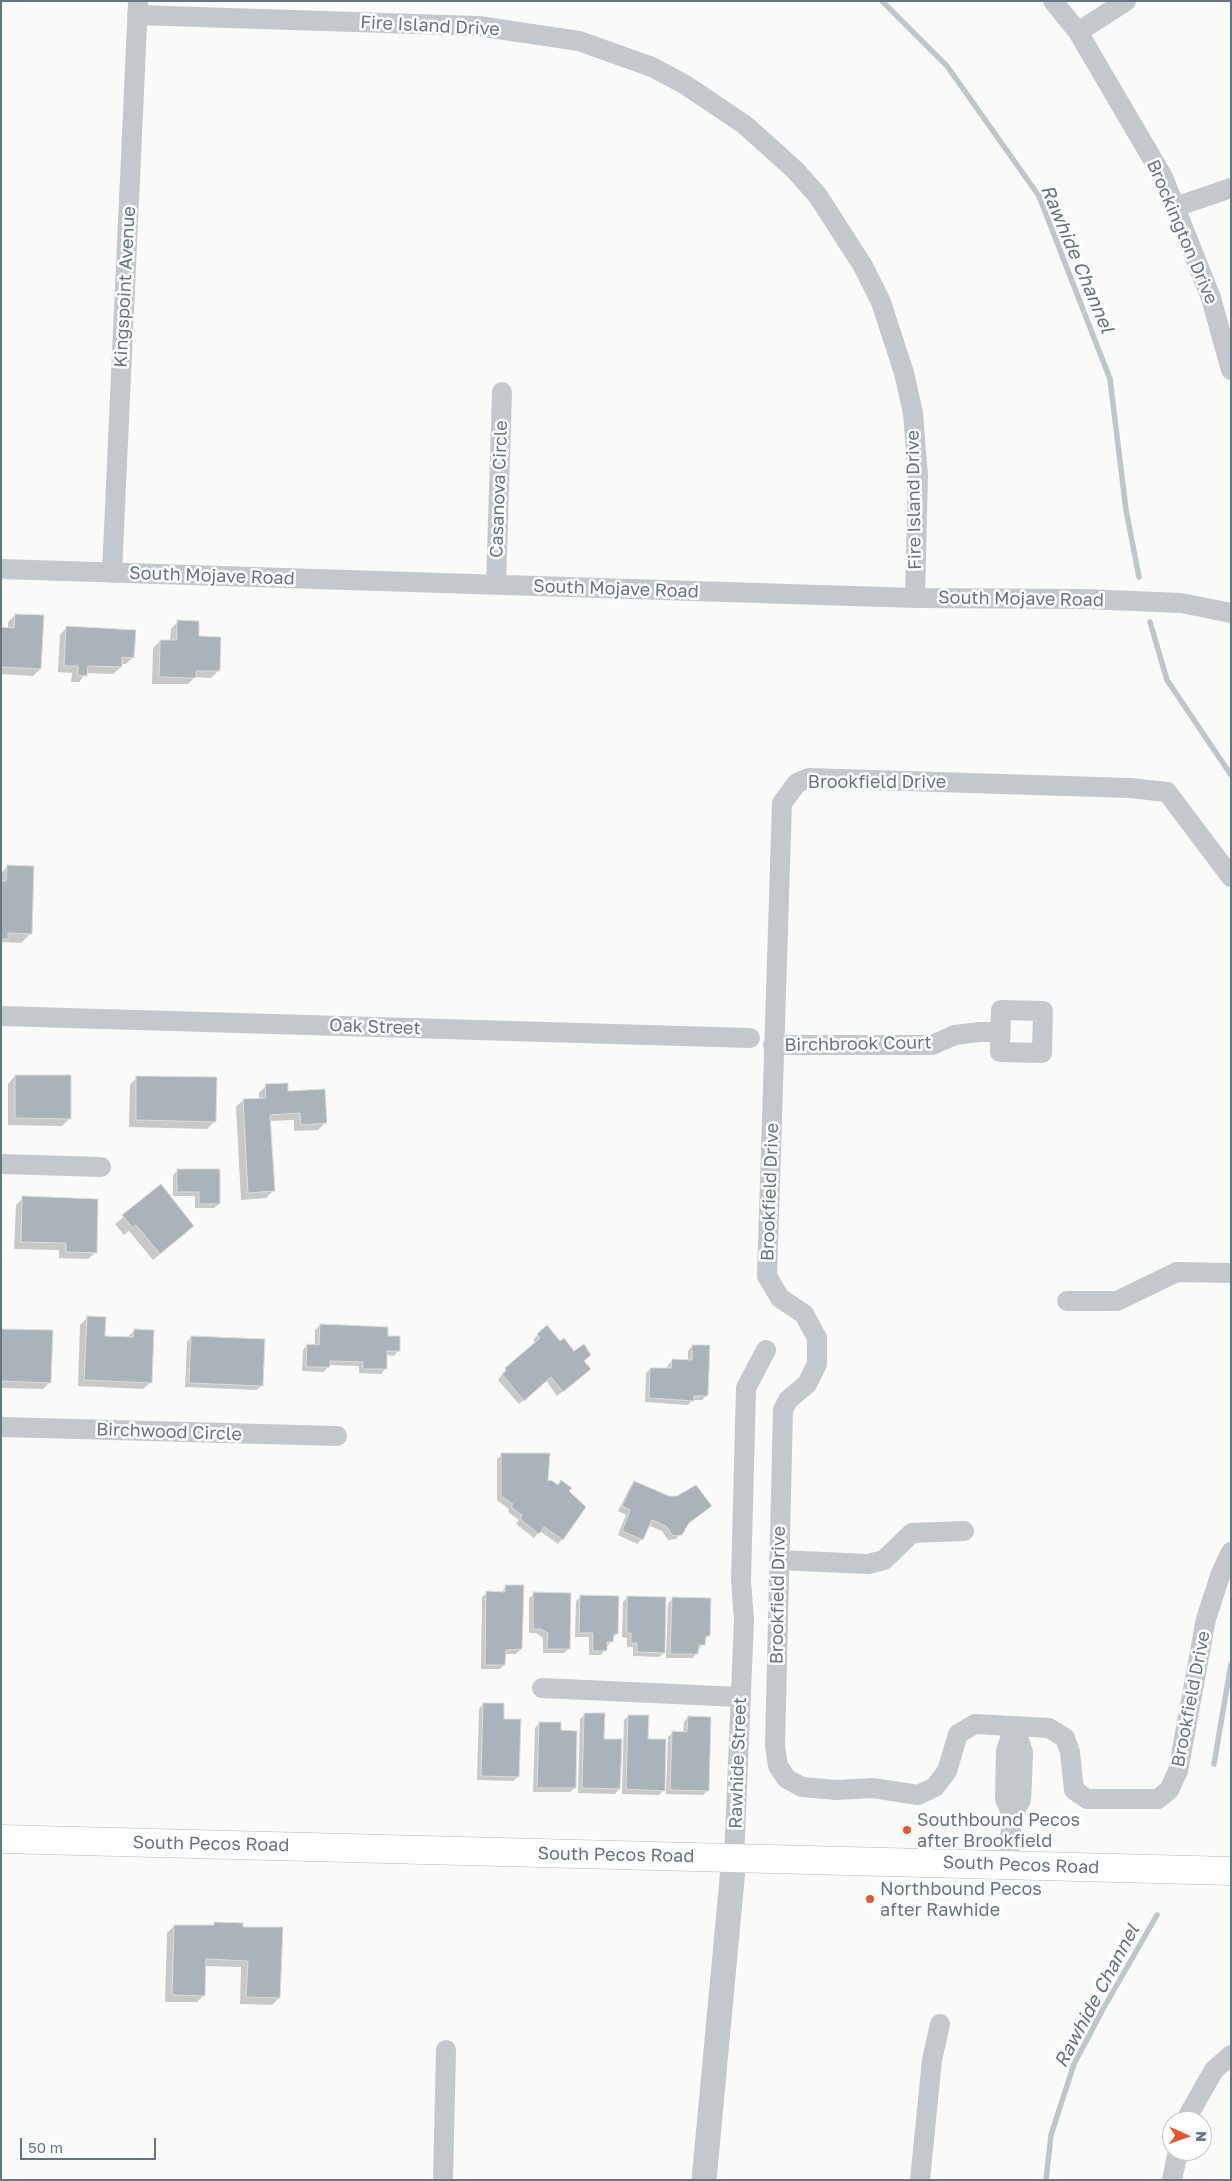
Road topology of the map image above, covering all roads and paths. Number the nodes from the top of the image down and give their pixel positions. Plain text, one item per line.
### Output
1 (1052, 1) edge
2 (1126, 1) edge
3 (137, 8) edge
4 (1078, 32) junction
5 (1231, 188) edge
6 (1175, 207) junction
7 (1231, 370) edge
8 (502, 392) dead end
9 (1, 569) edge
10 (112, 573) junction
11 (496, 585) junction
12 (915, 598) junction
13 (1231, 612) edge
14 (1231, 877) edge
15 (1, 1016) edge
16 (1000, 1032) dead end
17 (750, 1038) dead end
18 (774, 1045) junction
19 (1, 1164) edge
20 (101, 1167) dead end
21 (1231, 1273) edge
22 (1066, 1301) dead end
23 (766, 1350) dead end
24 (1, 1427) edge
25 (336, 1436) dead end
26 (964, 1531) dead end
27 (1231, 1552) edge
28 (779, 1560) junction
29 (542, 1688) dead end
30 (740, 1697) junction
31 (1014, 1727) junction
32 (1, 1839) edge
33 (734, 1858) junction
34 (1008, 1865) junction
35 (1231, 1871) edge
36 (940, 2024) dead end
37 (446, 2050) dead end
38 (1231, 2055) edge
39 (1191, 2111) edge
40 (1176, 2161) edge
41 (443, 2180) edge
42 (704, 2180) edge
43 (920, 2180) edge
44 (1172, 2180) edge

1 - 4 street, Brockington Drive
2 - 4 street
3 - 10 street, Kingspoint Avenue
3 - 12 street, Fire Island Drive
4 - 6 street, Brockington Drive
5 - 6 street
6 - 7 street, Brockington Drive
8 - 11 street, Casanova Circle
9 - 10 street, South Mojave Road
10 - 11 street, South Mojave Road
11 - 12 street, South Mojave Road
12 - 13 street, South Mojave Road
14 - 18 street, Brookfield Drive
15 - 17 street, Oak Street
16 - 18 street, Birchbrook Court
18 - 28 street, Brookfield Drive
19 - 20 street
21 - 22 street
23 - 30 street, Rawhide Street
24 - 25 street, Birchwood Circle
26 - 28 street
27 - 31 street, Brookfield Drive
28 - 31 street, Brookfield Drive
29 - 30 street
30 - 33 street, Rawhide Street
31 - 34 street
32 - 33 main road, South Pecos Road
33 - 34 main road, South Pecos Road
33 - 42 street, Rawhide Street
34 - 35 main road, South Pecos Road
36 - 43 street
37 - 41 street
38 - 39 street
40 - 44 street

